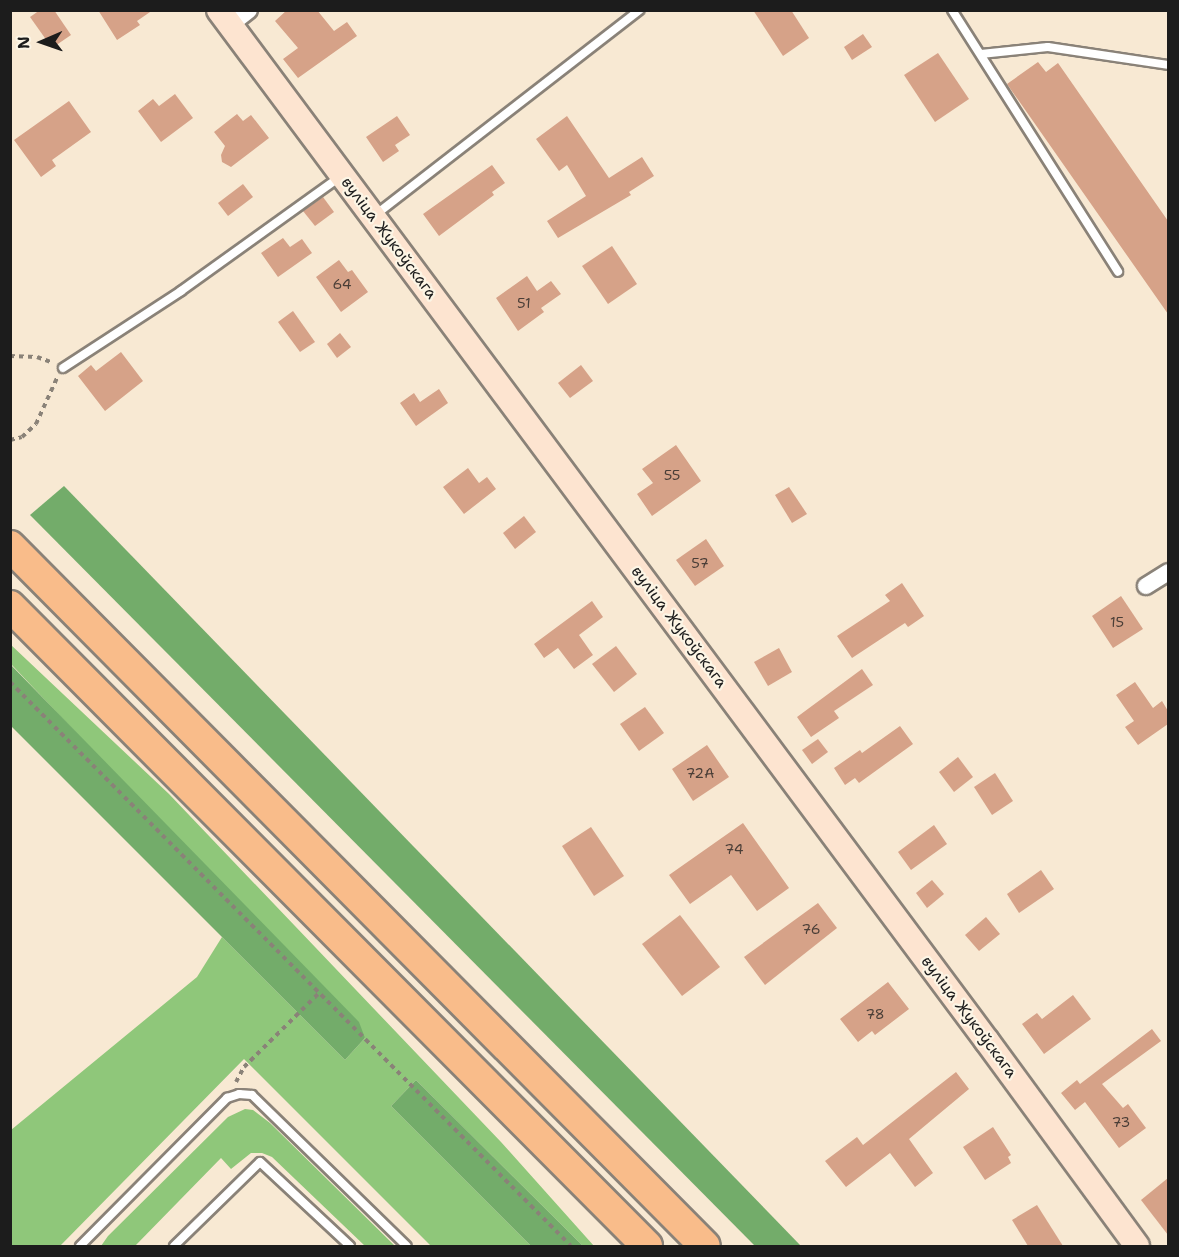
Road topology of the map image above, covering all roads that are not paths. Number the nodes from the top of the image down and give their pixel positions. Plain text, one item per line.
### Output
1 (249, 10) edge
2 (640, 10) edge
3 (952, 10) edge
4 (224, 18) edge
5 (981, 54) junction
6 (1168, 65) edge
7 (342, 175) junction
8 (374, 216) junction
9 (1118, 272) dead end
10 (63, 368) road end
11 (10, 546) edge
12 (1168, 572) edge
13 (1146, 586) dead end
14 (10, 606) edge
15 (80, 1246) edge
16 (174, 1246) edge
17 (350, 1246) edge
18 (407, 1246) edge
19 (647, 1246) edge
20 (705, 1246) edge
21 (1137, 1246) edge

1 - 4 street
2 - 8 lane
3 - 5 lane
4 - 7 street, вуліца Жукоўскага
5 - 6 lane
5 - 9 lane
7 - 8 street, вуліца Жукоўскага
7 - 10 lane
8 - 21 street, вуліца Жукоўскага
11 - 20 highway
12 - 13 street
14 - 19 highway
15 - 18 lane
16 - 17 lane

